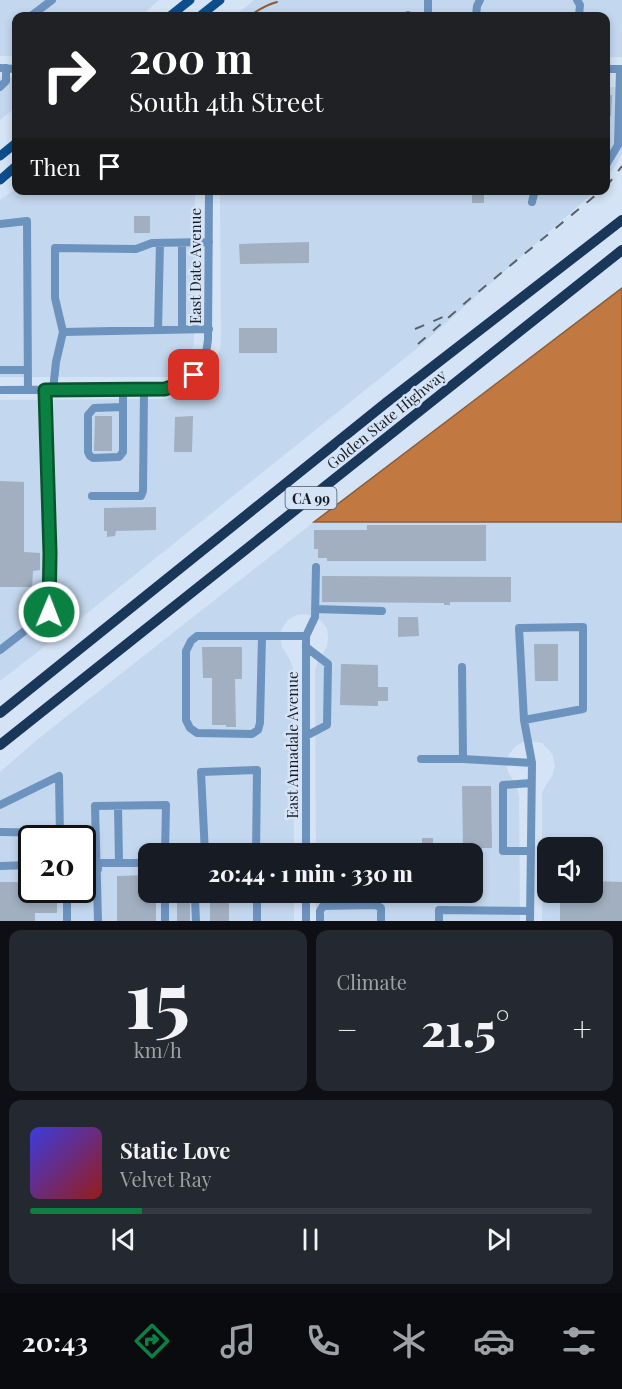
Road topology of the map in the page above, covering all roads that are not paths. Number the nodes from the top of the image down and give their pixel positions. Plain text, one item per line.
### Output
1 (52, 0) edge
2 (190, 0) edge
3 (220, 0) edge
4 (36, 12) edge
5 (175, 12) edge
6 (205, 12) edge
7 (3, 68) edge
8 (621, 69) edge
9 (0, 87) edge
10 (12, 146) edge
11 (0, 156) edge
12 (610, 158) edge
13 (12, 170) edge
14 (0, 180) edge
15 (209, 195) edge
16 (534, 195) edge
17 (532, 202) dead end
18 (622, 220) edge
19 (0, 224) edge
20 (209, 242) junction
21 (160, 243) junction
22 (182, 243) junction
23 (622, 250) edge
24 (182, 329) junction
25 (209, 329) junction
26 (159, 330) junction
27 (63, 332) junction
28 (0, 370) edge
29 (28, 370) junction
30 (0, 390) edge
31 (28, 390) junction
32 (49, 390) junction
33 (123, 390) junction
34 (144, 390) junction
35 (123, 407) junction
36 (92, 496) dead end
37 (316, 567) dead end
38 (315, 609) junction
39 (382, 611) dead end
40 (262, 636) junction
41 (306, 636) junction
42 (306, 647) junction
43 (0, 650) edge
44 (462, 667) dead end
45 (0, 713) edge
46 (524, 720) junction
47 (306, 736) junction
48 (0, 745) edge
49 (421, 759) dead end
50 (463, 759) junction
51 (532, 763) junction
52 (531, 783) junction
53 (0, 805) edge
54 (118, 806) junction
55 (60, 825) edge
56 (0, 832) edge
57 (18, 833) edge
58 (165, 843) edge
59 (204, 843) edge
60 (256, 843) edge
61 (306, 843) edge
62 (531, 851) junction
63 (119, 863) junction
64 (138, 863) edge
65 (18, 865) edge
66 (0, 866) edge
67 (98, 866) junction
68 (67, 903) edge
69 (165, 903) edge
70 (195, 903) edge
71 (257, 903) edge
72 (306, 903) edge
73 (530, 911) junction
74 (67, 921) edge
75 (98, 921) edge
76 (165, 921) edge
77 (196, 921) edge
78 (257, 921) edge
79 (306, 921) edge
80 (320, 921) edge
81 (381, 921) edge
82 (439, 921) edge
83 (530, 921) edge

1 - 4 street
2 - 5 main road
3 - 6 main road
7 - 9 street
8 - 12 street
10 - 11 main road
13 - 14 main road
15 - 20 street, East Date Avenue
16 - 17 street
18 - 45 highway, Golden State Highway / CA 99
19 - 29 street
20 - 22 street
20 - 25 street, East Date Avenue
21 - 22 street
21 - 26 street
21 - 27 street
22 - 24 street
23 - 48 highway, Golden State Highway / CA 99
24 - 25 street
24 - 26 street
25 - 34 street, East Date Avenue
26 - 27 street
27 - 32 street
28 - 29 street
29 - 31 street
30 - 31 street
31 - 32 street
32 - 33 street
32 - 43 street
33 - 34 street
33 - 35 street
34 - 36 street
35 - 35 street
37 - 38 street, East Annadale Avenue
38 - 39 street
38 - 41 street, East Annadale Avenue
40 - 40 street
40 - 41 street
41 - 42 street, East Annadale Avenue
42 - 47 street, East Annadale Avenue
42 - 47 street
44 - 50 street
46 - 46 street
46 - 51 street
47 - 61 street, East Annadale Avenue
49 - 50 street
50 - 51 street
51 - 52 street
52 - 62 street
52 - 62 street
53 - 55 street
54 - 58 street
54 - 63 street
54 - 67 street
56 - 57 street
59 - 60 street
62 - 73 street
63 - 64 street
63 - 67 street
65 - 66 street
67 - 75 street
68 - 74 street
69 - 76 street
70 - 77 street
71 - 78 street
72 - 79 street
73 - 82 street
73 - 83 street
80 - 81 street

